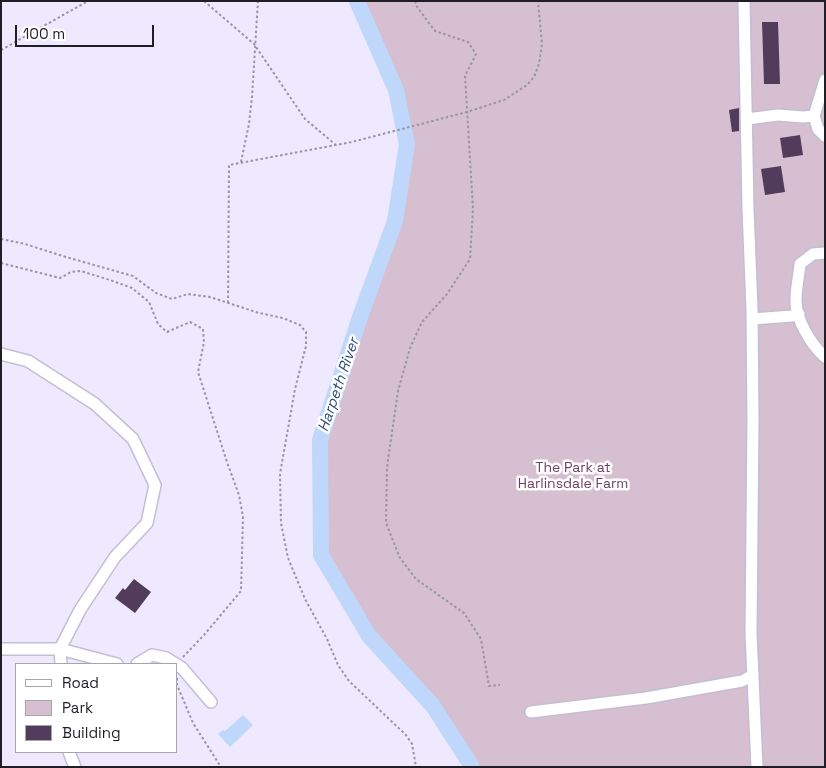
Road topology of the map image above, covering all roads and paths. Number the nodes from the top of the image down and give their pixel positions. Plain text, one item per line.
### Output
1 (88, 1) edge
2 (204, 1) edge
3 (258, 1) edge
4 (415, 1) edge
5 (538, 1) edge
6 (744, 1) edge
7 (255, 47) junction
8 (1, 50) edge
9 (825, 80) edge
10 (467, 112) junction
11 (814, 116) junction
12 (747, 119) junction
13 (825, 136) edge
14 (336, 145) junction
15 (241, 162) junction
16 (1, 239) edge
17 (825, 253) edge
18 (1, 263) edge
19 (228, 303) junction
20 (798, 314) junction
21 (752, 319) junction
22 (1, 354) edge
23 (825, 357) edge
24 (1, 649) edge
25 (60, 649) junction
26 (61, 663) edge
27 (113, 663) edge
28 (139, 663) edge
29 (174, 663) edge
30 (177, 663) edge
31 (178, 665) edge
32 (753, 675) junction
33 (500, 685) dead end
34 (178, 687) edge
35 (211, 702) dead end
36 (531, 712) dead end
37 (69, 753) edge
38 (75, 767) edge
39 (221, 767) edge
40 (416, 767) edge
41 (757, 767) edge

1 - 8 path
2 - 7 path
3 - 7 path
4 - 10 path
5 - 10 path
6 - 12 street
7 - 14 path
7 - 15 path
9 - 11 street
10 - 14 path
10 - 33 path
11 - 12 street
11 - 13 street
12 - 21 street
14 - 15 path
15 - 19 path
16 - 19 path
17 - 20 street
18 - 30 path
19 - 40 path
20 - 21 street
20 - 23 street
21 - 32 street
22 - 25 street
24 - 25 street
25 - 26 street
25 - 27 street
28 - 29 street
31 - 35 street
32 - 36 street
32 - 41 street
34 - 39 path
37 - 38 street

